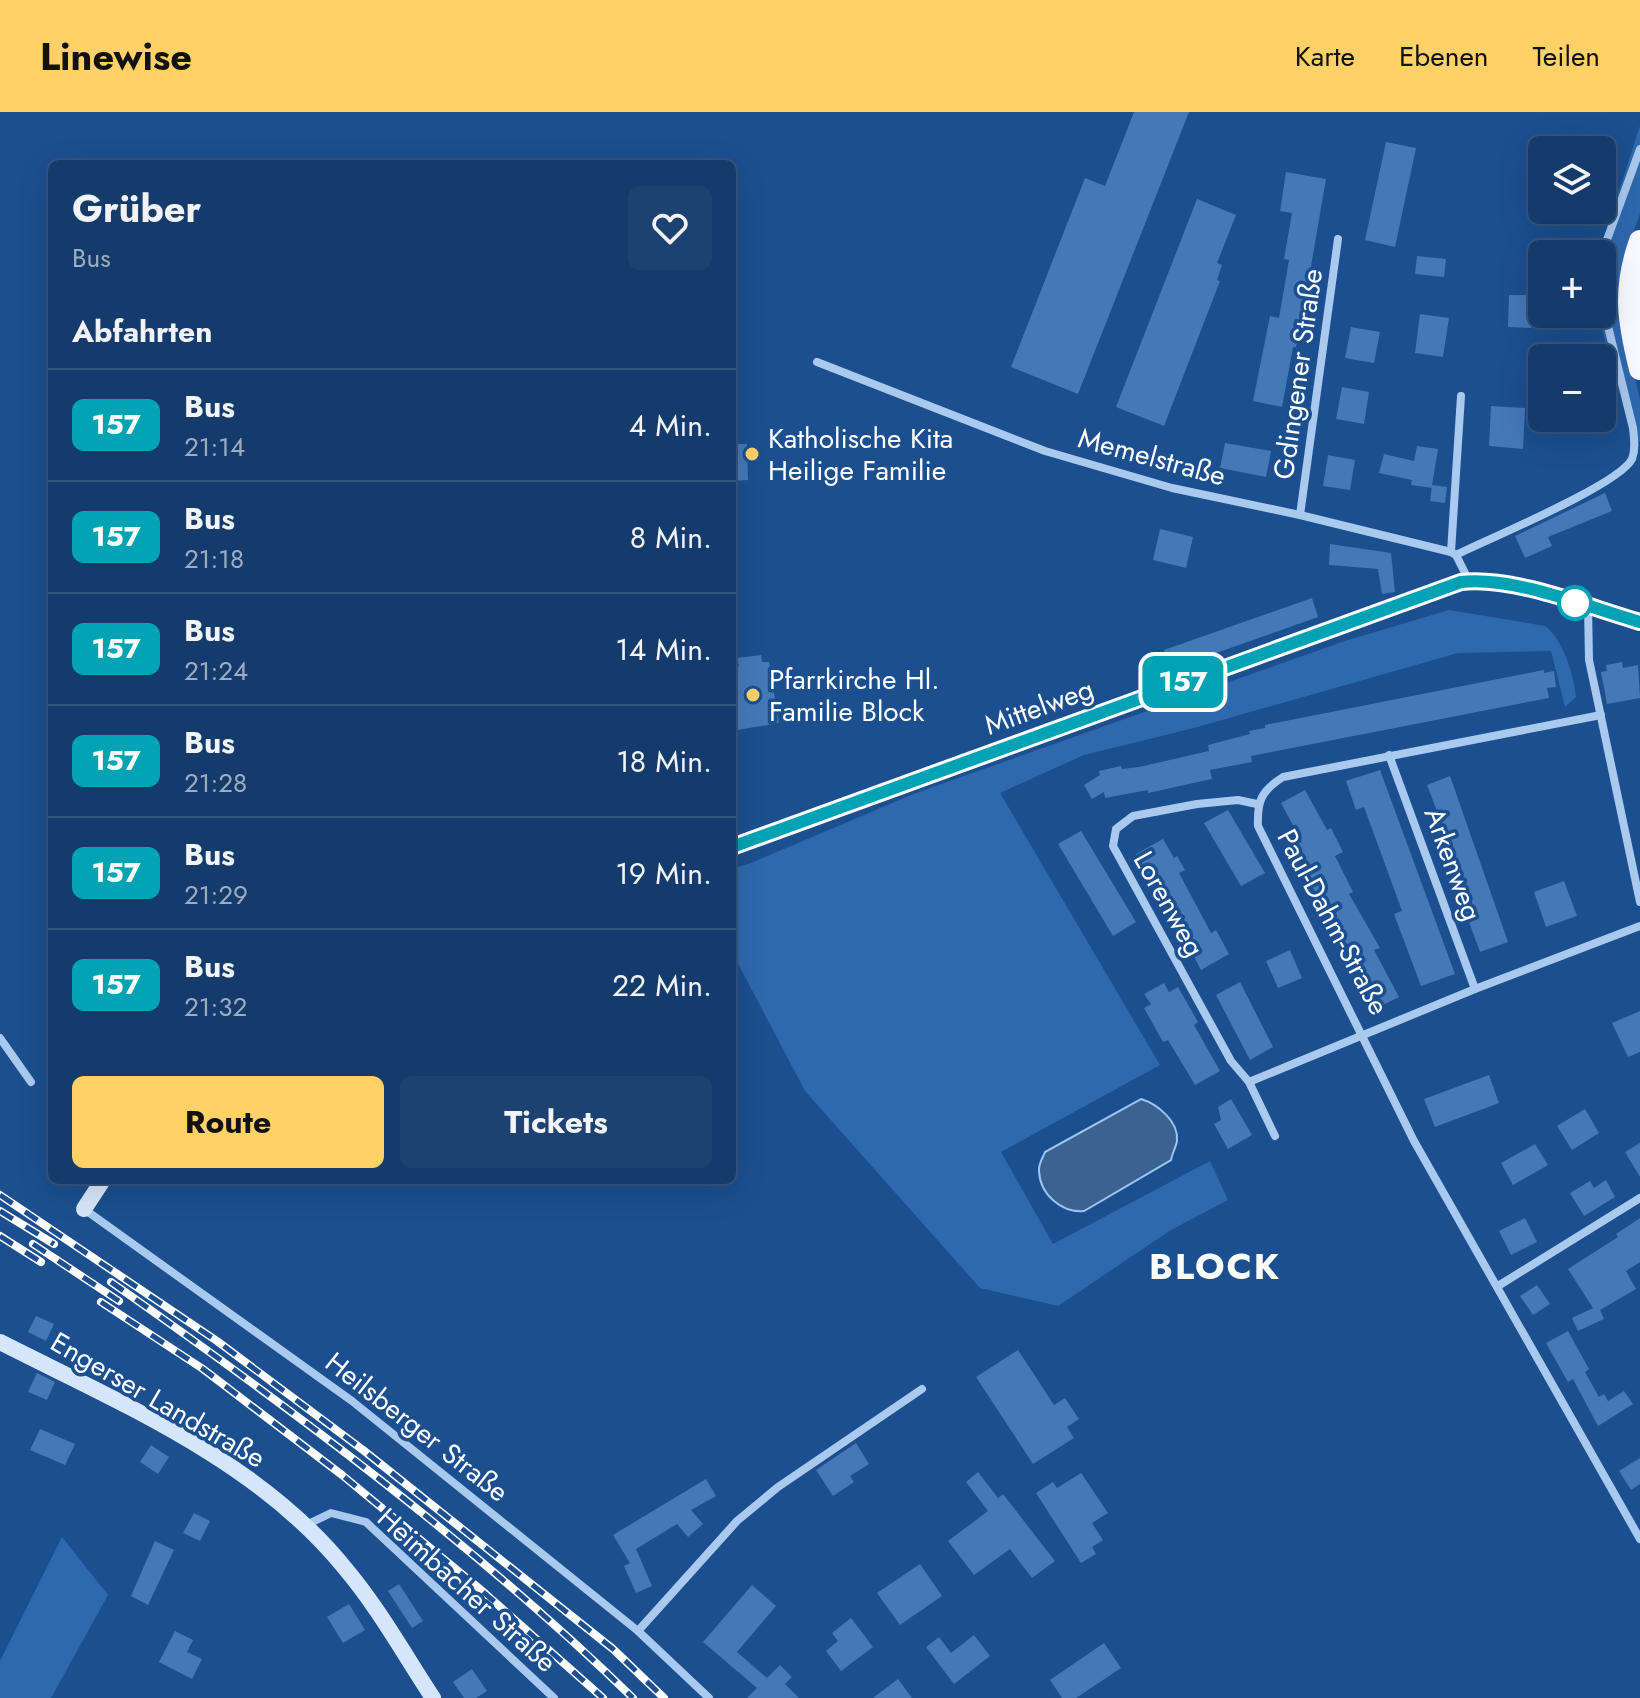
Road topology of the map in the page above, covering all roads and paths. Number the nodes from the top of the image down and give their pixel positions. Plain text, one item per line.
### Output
1 (1640, 149) edge
2 (1338, 239) dead end
3 (1607, 240) edge
4 (1640, 241) edge
5 (1608, 328) edge
6 (817, 362) dead end
7 (1640, 369) edge
8 (1461, 396) dead end
9 (1300, 515) junction
10 (1454, 553) junction
11 (1469, 581) junction
12 (1588, 606) junction
13 (1640, 622) edge
14 (1601, 715) junction
15 (1389, 755) junction
16 (1257, 804) junction
17 (736, 846) edge
18 (1640, 902) edge
19 (1640, 926) edge
20 (1475, 989) junction
21 (1362, 1036) junction
22 (0, 1038) edge
23 (31, 1082) dead end
24 (1249, 1082) junction
25 (1275, 1136) dead end
26 (100, 1184) edge
27 (1640, 1198) edge
28 (84, 1209) joint
29 (1498, 1286) junction
30 (0, 1342) edge
31 (922, 1389) dead end
32 (304, 1526) junction
33 (1640, 1539) edge
34 (638, 1631) junction
35 (433, 1698) edge
36 (554, 1698) edge
37 (709, 1698) edge

1 - 3 street
2 - 9 street, Gdingener Straße
4 - 7 highway
5 - 10 street
6 - 9 street, Memelstraße
8 - 10 street
9 - 10 street, Memelstraße
10 - 11 street
11 - 12 main road, Mittelweg
11 - 17 main road, Mittelweg
12 - 13 main road, Mittelweg
12 - 14 street
14 - 15 street, Paul-Dahm-Straße
14 - 18 street
15 - 16 street, Paul-Dahm-Straße
15 - 20 street, Arkenweg
16 - 21 street, Paul-Dahm-Straße
16 - 24 street, Lorenweg
19 - 20 street, Paul-Dahm-Straße
20 - 21 street, Paul-Dahm-Straße
21 - 24 street
21 - 29 street
22 - 23 street
24 - 25 street, Lorenweg
26 - 28 main road
27 - 29 street
28 - 34 street, Heilsberger Straße
29 - 33 street
30 - 32 main road, Engerser Landstraße
31 - 34 street
32 - 35 main road, Engerser Landstraße
32 - 36 street, Heimbacher Straße
34 - 37 street, Heilsberger Straße

